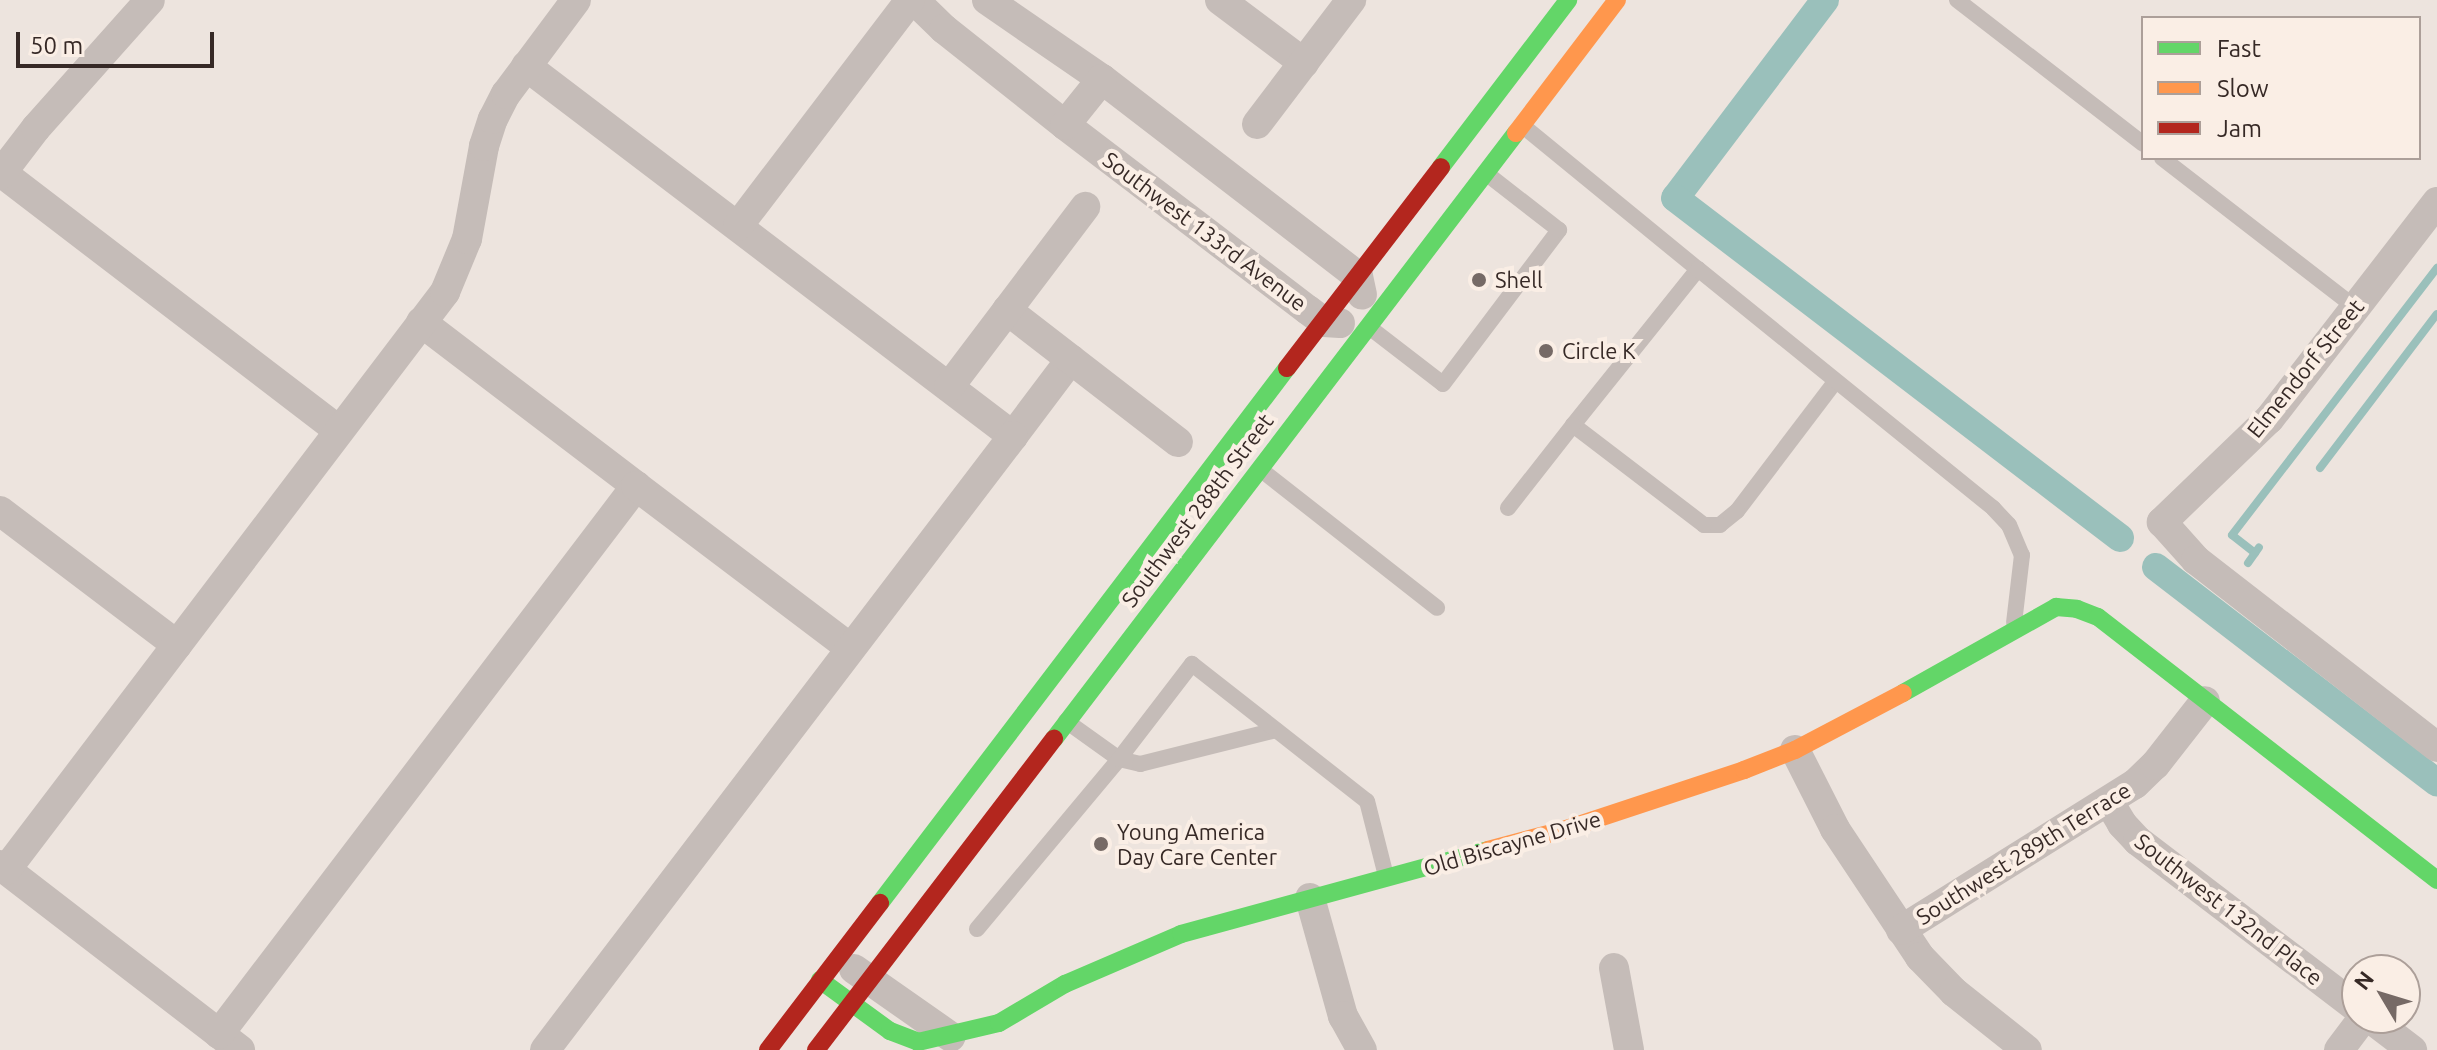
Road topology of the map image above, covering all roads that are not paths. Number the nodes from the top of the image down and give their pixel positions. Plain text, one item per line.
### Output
1 (150, 0) edge
2 (576, 0) edge
3 (912, 0) edge
4 (987, 0) edge
5 (1220, 0) edge
6 (1351, 0) edge
7 (1568, 0) edge
8 (1617, 0) edge
9 (1957, 0) edge
10 (1304, 63) junction
11 (526, 66) junction
12 (1102, 79) junction
13 (1257, 124) dead end
14 (1065, 125) junction
15 (1522, 125) junction
16 (2141, 142) edge
17 (2165, 160) edge
18 (1486, 173) junction
19 (1, 174) edge
20 (2437, 202) edge
21 (1085, 207) dead end
22 (738, 226) junction
23 (1698, 269) junction
24 (1358, 276) junction
25 (2355, 307) junction
26 (1007, 310) junction
27 (421, 322) junction
28 (1324, 322) junction
29 (1368, 326) junction
30 (1071, 359) junction
31 (1835, 382) junction
32 (949, 387) junction
33 (1573, 425) junction
34 (339, 431) junction
35 (1013, 436) junction
36 (1178, 442) dead end
37 (1258, 468) junction
38 (636, 486) junction
39 (1508, 508) dead end
40 (0, 511) edge
41 (1437, 608) dead end
42 (2013, 632) junction
43 (177, 645) junction
44 (850, 648) junction
45 (1035, 699) junction
46 (2205, 701) junction
47 (1066, 721) junction
48 (1276, 730) junction
49 (2437, 747) edge
50 (1795, 750) junction
51 (1119, 759) junction
52 (2109, 802) junction
53 (3, 868) edge
54 (1387, 878) junction
55 (2437, 880) edge
56 (1310, 898) junction
57 (977, 929) dead end
58 (1901, 930) junction
59 (829, 968) junction
60 (1614, 968) dead end
61 (869, 980) junction
62 (2341, 996) edge
63 (851, 1004) junction
64 (2391, 1034) edge
65 (230, 1042) edge
66 (956, 1044) edge
67 (545, 1050) edge
68 (768, 1050) edge
69 (816, 1050) edge
70 (1362, 1050) edge
71 (1629, 1050) edge
72 (2027, 1050) edge
73 (2412, 1050) edge

1 - 19 street
2 - 11 street
3 - 14 street, Southwest 133rd Avenue
3 - 22 street
4 - 12 street
5 - 10 street
6 - 10 street
7 - 24 main road, Southwest 288th Street
8 - 15 main road, Southwest 288th Street
9 - 16 lane
10 - 13 street
11 - 22 street
11 - 27 street
12 - 14 street
12 - 24 street
14 - 28 street, Southwest 133rd Avenue
15 - 18 main road, Southwest 288th Street
15 - 23 lane
17 - 25 lane
18 - 29 main road, Southwest 288th Street
18 - 29 lane
19 - 34 street
20 - 25 street, Elmendorf Street
21 - 26 street
22 - 32 street
23 - 31 lane
23 - 33 lane
24 - 28 main road, Southwest 288th Street
24 - 29 street
25 - 49 street, Elmendorf Street
26 - 30 street
26 - 32 street
27 - 34 street
27 - 38 street
28 - 29 street, Southwest 133rd Avenue
28 - 45 main road, Southwest 288th Street
29 - 37 main road, Southwest 288th Street
30 - 35 street
30 - 36 street
31 - 33 lane
31 - 42 lane
32 - 35 street
33 - 39 lane
34 - 43 street
35 - 44 street
37 - 41 lane
37 - 47 main road, Southwest 288th Street
38 - 44 street
38 - 65 street
40 - 43 street
42 - 46 main road, Old Biscayne Drive
42 - 50 main road, Old Biscayne Drive
43 - 53 street
44 - 67 street
45 - 47 main road
45 - 59 main road, Southwest 288th Street
46 - 52 street, Southwest 289th Terrace
46 - 55 main road
47 - 51 lane
47 - 61 main road, Southwest 288th Street
48 - 51 lane
48 - 51 lane
48 - 54 lane
50 - 54 main road, Old Biscayne Drive
50 - 58 street
51 - 57 lane
52 - 58 street, Southwest 289th Terrace
52 - 62 street, Southwest 132nd Place
53 - 65 street
54 - 56 main road, Old Biscayne Drive
56 - 66 main road, Old Biscayne Drive
56 - 70 street
58 - 72 street
59 - 61 street
59 - 63 main road, Old Biscayne Drive
59 - 68 main road, Southwest 288th Street
60 - 71 street
61 - 63 main road, Southwest 288th Street
61 - 66 street
63 - 66 main road, Old Biscayne Drive
63 - 69 main road, Southwest 288th Street
64 - 73 street

